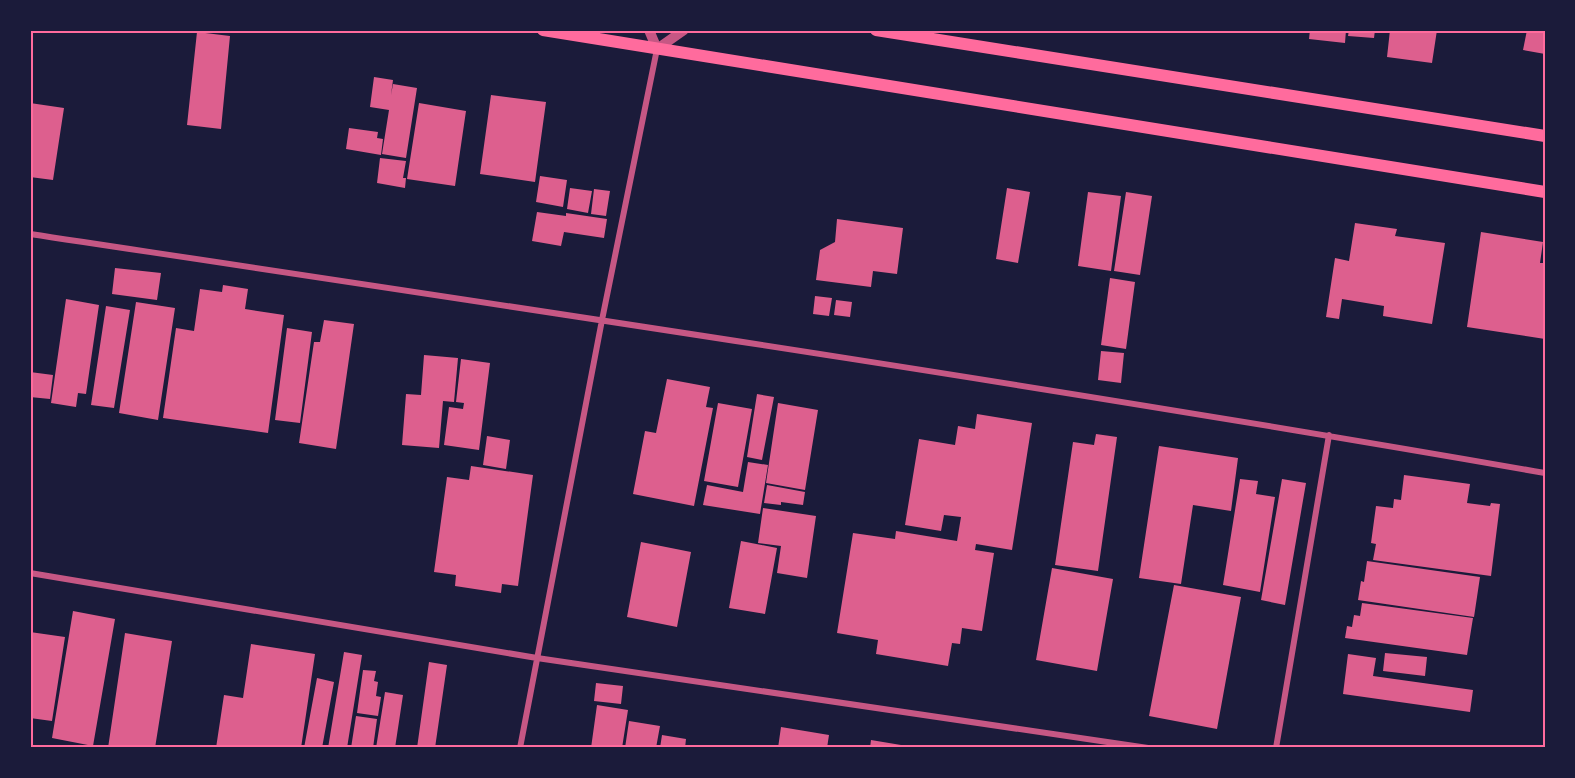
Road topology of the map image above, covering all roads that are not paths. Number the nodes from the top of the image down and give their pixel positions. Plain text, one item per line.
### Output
1 (543, 30) edge
2 (649, 30) edge
3 (684, 30) edge
4 (876, 30) edge
5 (657, 49) junction
6 (1545, 136) edge
7 (1545, 192) edge
8 (30, 234) edge
9 (602, 320) junction
10 (1329, 435) junction
11 (1545, 473) edge
12 (30, 573) edge
13 (537, 658) junction
14 (520, 748) edge
15 (1148, 748) edge
16 (1276, 748) edge

1 - 5 main road
2 - 5 street
3 - 5 street
4 - 6 main road
5 - 7 main road
5 - 9 street
8 - 9 street
9 - 10 street
9 - 13 street
10 - 11 street
10 - 16 street
12 - 13 street
13 - 14 street
13 - 15 street

